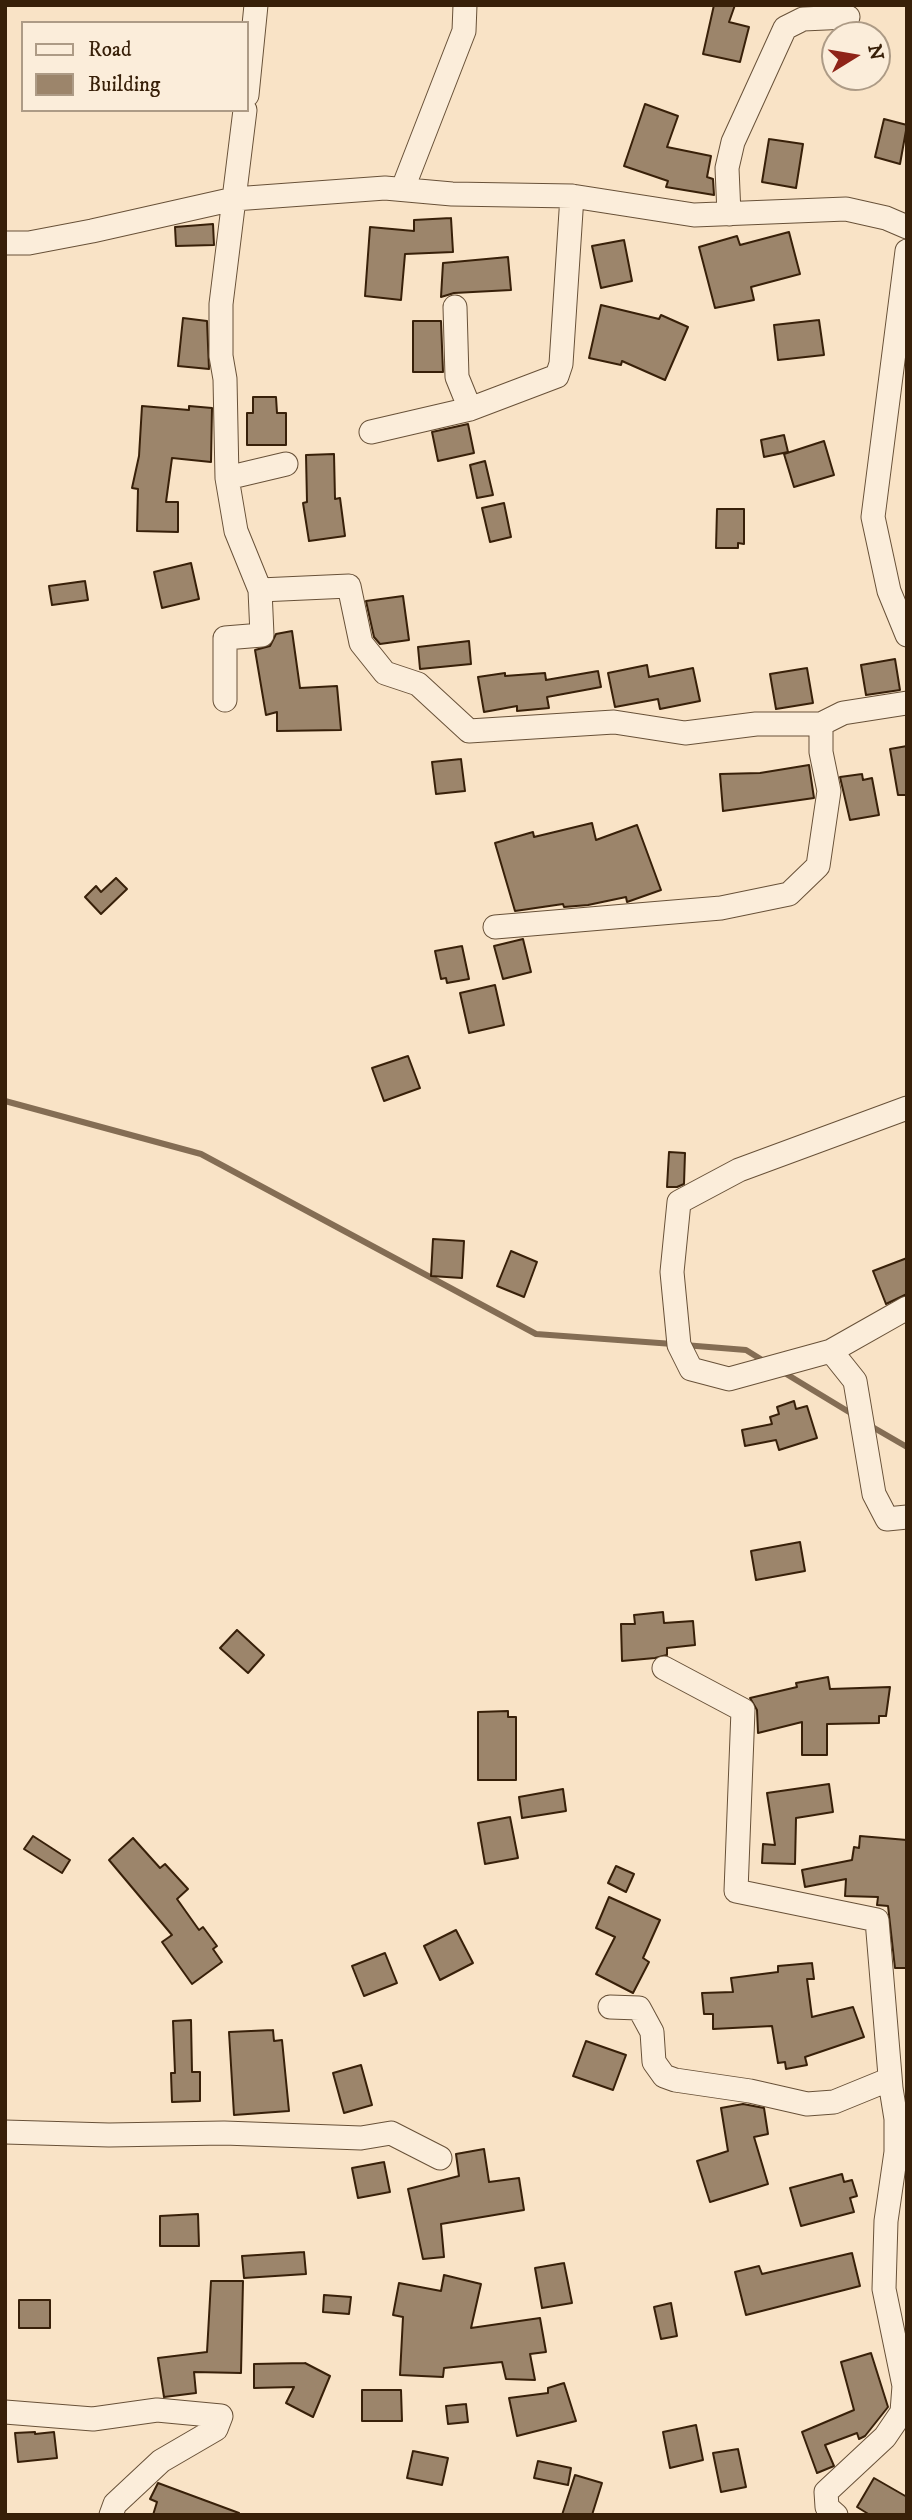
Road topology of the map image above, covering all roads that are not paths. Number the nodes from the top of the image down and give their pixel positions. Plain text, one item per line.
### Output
1 (256, 5) edge
2 (465, 5) edge
3 (848, 17) dead end
4 (248, 84) edge
5 (245, 112) edge
6 (403, 188) junction
7 (572, 197) junction
8 (234, 199) junction
9 (729, 214) junction
10 (907, 227) edge
11 (5, 243) edge
12 (907, 251) edge
13 (455, 307) dead end
14 (470, 408) junction
15 (371, 432) dead end
16 (285, 464) dead end
17 (227, 478) junction
18 (260, 590) junction
19 (907, 635) edge
20 (225, 699) dead end
21 (907, 703) edge
22 (821, 724) junction
23 (495, 927) dead end
24 (907, 1108) edge
25 (907, 1308) edge
26 (831, 1351) junction
27 (907, 1517) edge
28 (664, 1668) dead end
29 (610, 2007) dead end
30 (891, 2088) junction
31 (5, 2132) edge
32 (440, 2158) dead end
33 (5, 2412) edge
34 (111, 2515) edge
35 (836, 2515) edge

1 - 4 street
2 - 6 street
3 - 9 street
5 - 8 street
6 - 7 street
6 - 8 street
7 - 9 street
7 - 14 street
8 - 11 street
8 - 17 street
9 - 10 street
12 - 19 street
13 - 14 street
14 - 15 street
16 - 17 street
17 - 18 street
18 - 20 street
18 - 22 street
21 - 22 street
22 - 23 street
24 - 26 street
25 - 26 street
26 - 27 street
28 - 30 street
29 - 30 street
30 - 35 street
31 - 32 street
33 - 34 street

